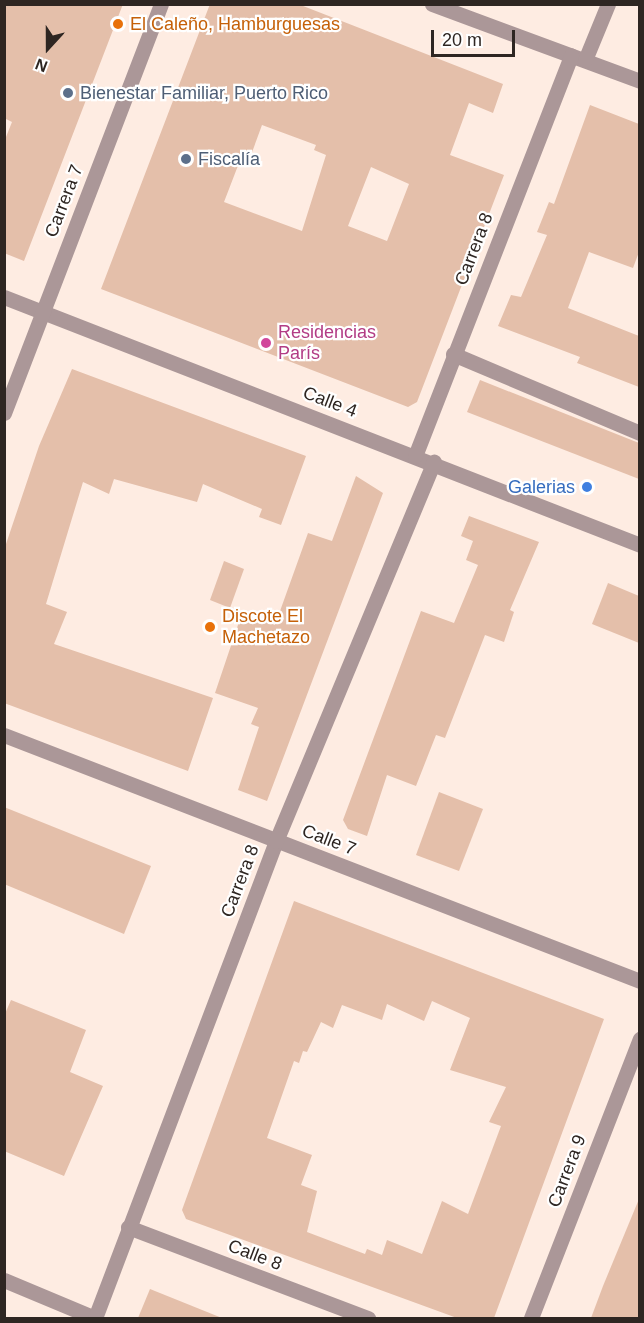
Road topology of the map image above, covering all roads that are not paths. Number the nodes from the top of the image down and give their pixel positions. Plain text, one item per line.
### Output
1 (161, 4) edge
2 (432, 4) edge
3 (608, 4) edge
4 (578, 58) junction
5 (639, 81) edge
6 (4, 297) edge
7 (43, 310) junction
8 (453, 354) junction
9 (4, 412) edge
10 (639, 433) edge
11 (415, 456) junction
12 (434, 462) junction
13 (639, 545) edge
14 (4, 735) edge
15 (276, 841) junction
16 (639, 981) edge
17 (639, 1038) edge
18 (128, 1227) junction
19 (4, 1280) edge
20 (95, 1318) edge
21 (368, 1318) edge
22 (531, 1318) edge

1 - 7 street, Carrera 7
2 - 4 street
3 - 4 street, Carrera 8
4 - 5 street
4 - 8 street, Carrera 8
6 - 7 street, Calle 4
7 - 9 street, Carrera 7
7 - 11 street, Calle 4
8 - 10 street
8 - 11 street, Carrera 8
11 - 12 street, Calle 4
12 - 13 street, Calle 4
12 - 15 street, Carrera 8
14 - 15 street, Calle 7
15 - 16 street, Calle 7
15 - 18 street, Carrera 8
17 - 22 street, Carrera 9
18 - 20 street, Carrera 8
18 - 21 street, Calle 8
19 - 20 street

